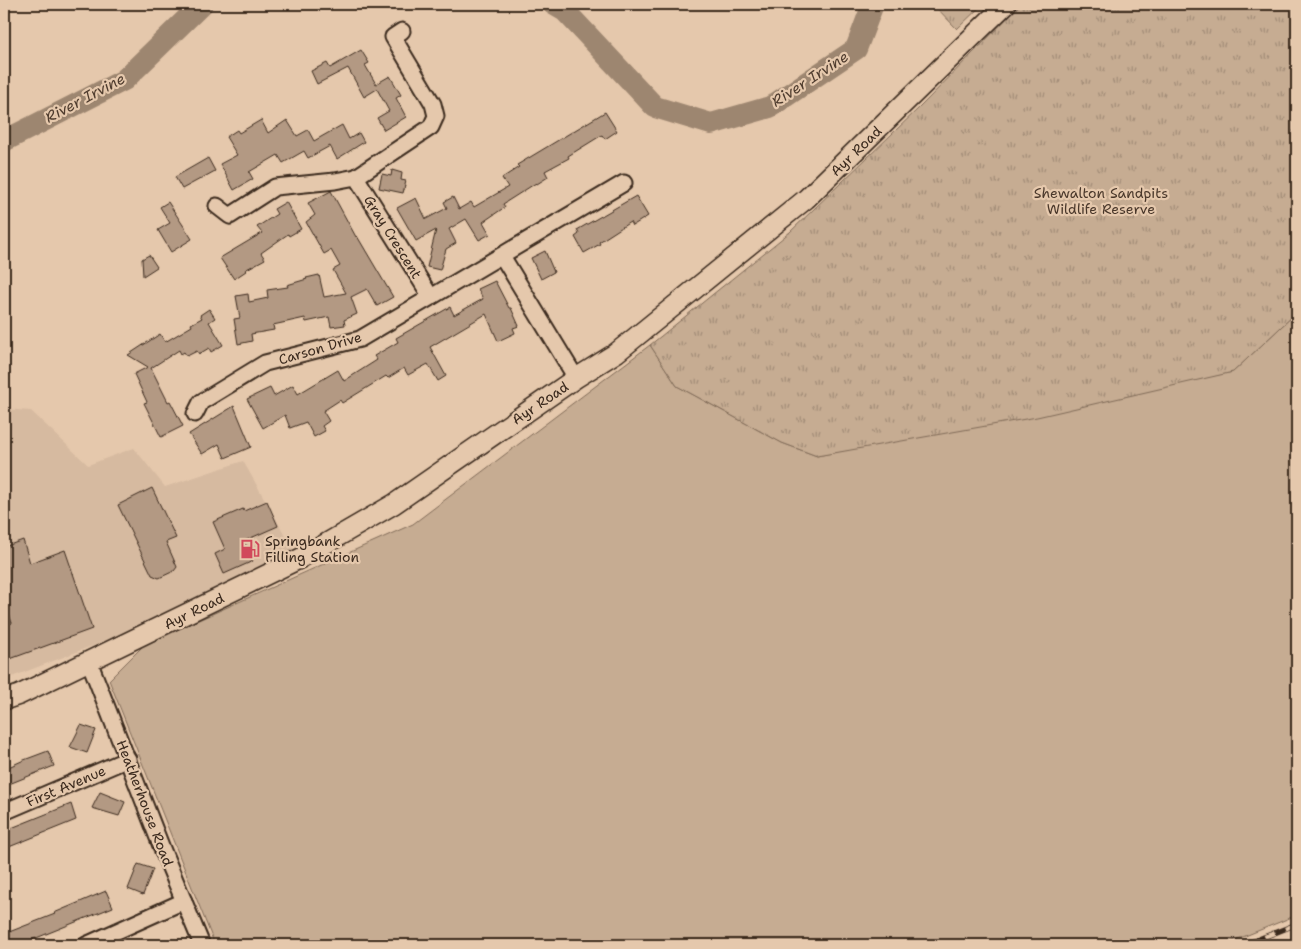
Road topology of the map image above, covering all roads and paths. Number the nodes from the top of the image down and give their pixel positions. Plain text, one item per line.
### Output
1 (1006, 4) edge
2 (402, 31) dead end
3 (356, 177) junction
4 (624, 183) dead end
5 (217, 206) dead end
6 (502, 256) junction
7 (431, 297) junction
8 (576, 378) junction
9 (194, 414) dead end
10 (89, 661) junction
11 (4, 700) edge
12 (128, 759) junction
13 (4, 812) edge
14 (184, 902) junction
15 (86, 945) edge
16 (202, 945) edge

1 - 8 main road, Ayr Road
2 - 3 street
3 - 5 street
3 - 7 street, Gray Crescent
4 - 6 street, Carson Drive
6 - 7 street, Carson Drive
6 - 8 street
7 - 9 street, Carson Drive
8 - 10 main road, Ayr Road
10 - 11 main road, Ayr Road
10 - 12 street, Heatherhouse Road
12 - 13 street, First Avenue
12 - 14 street, Heatherhouse Road
14 - 15 street
14 - 16 street, Heatherhouse Road

